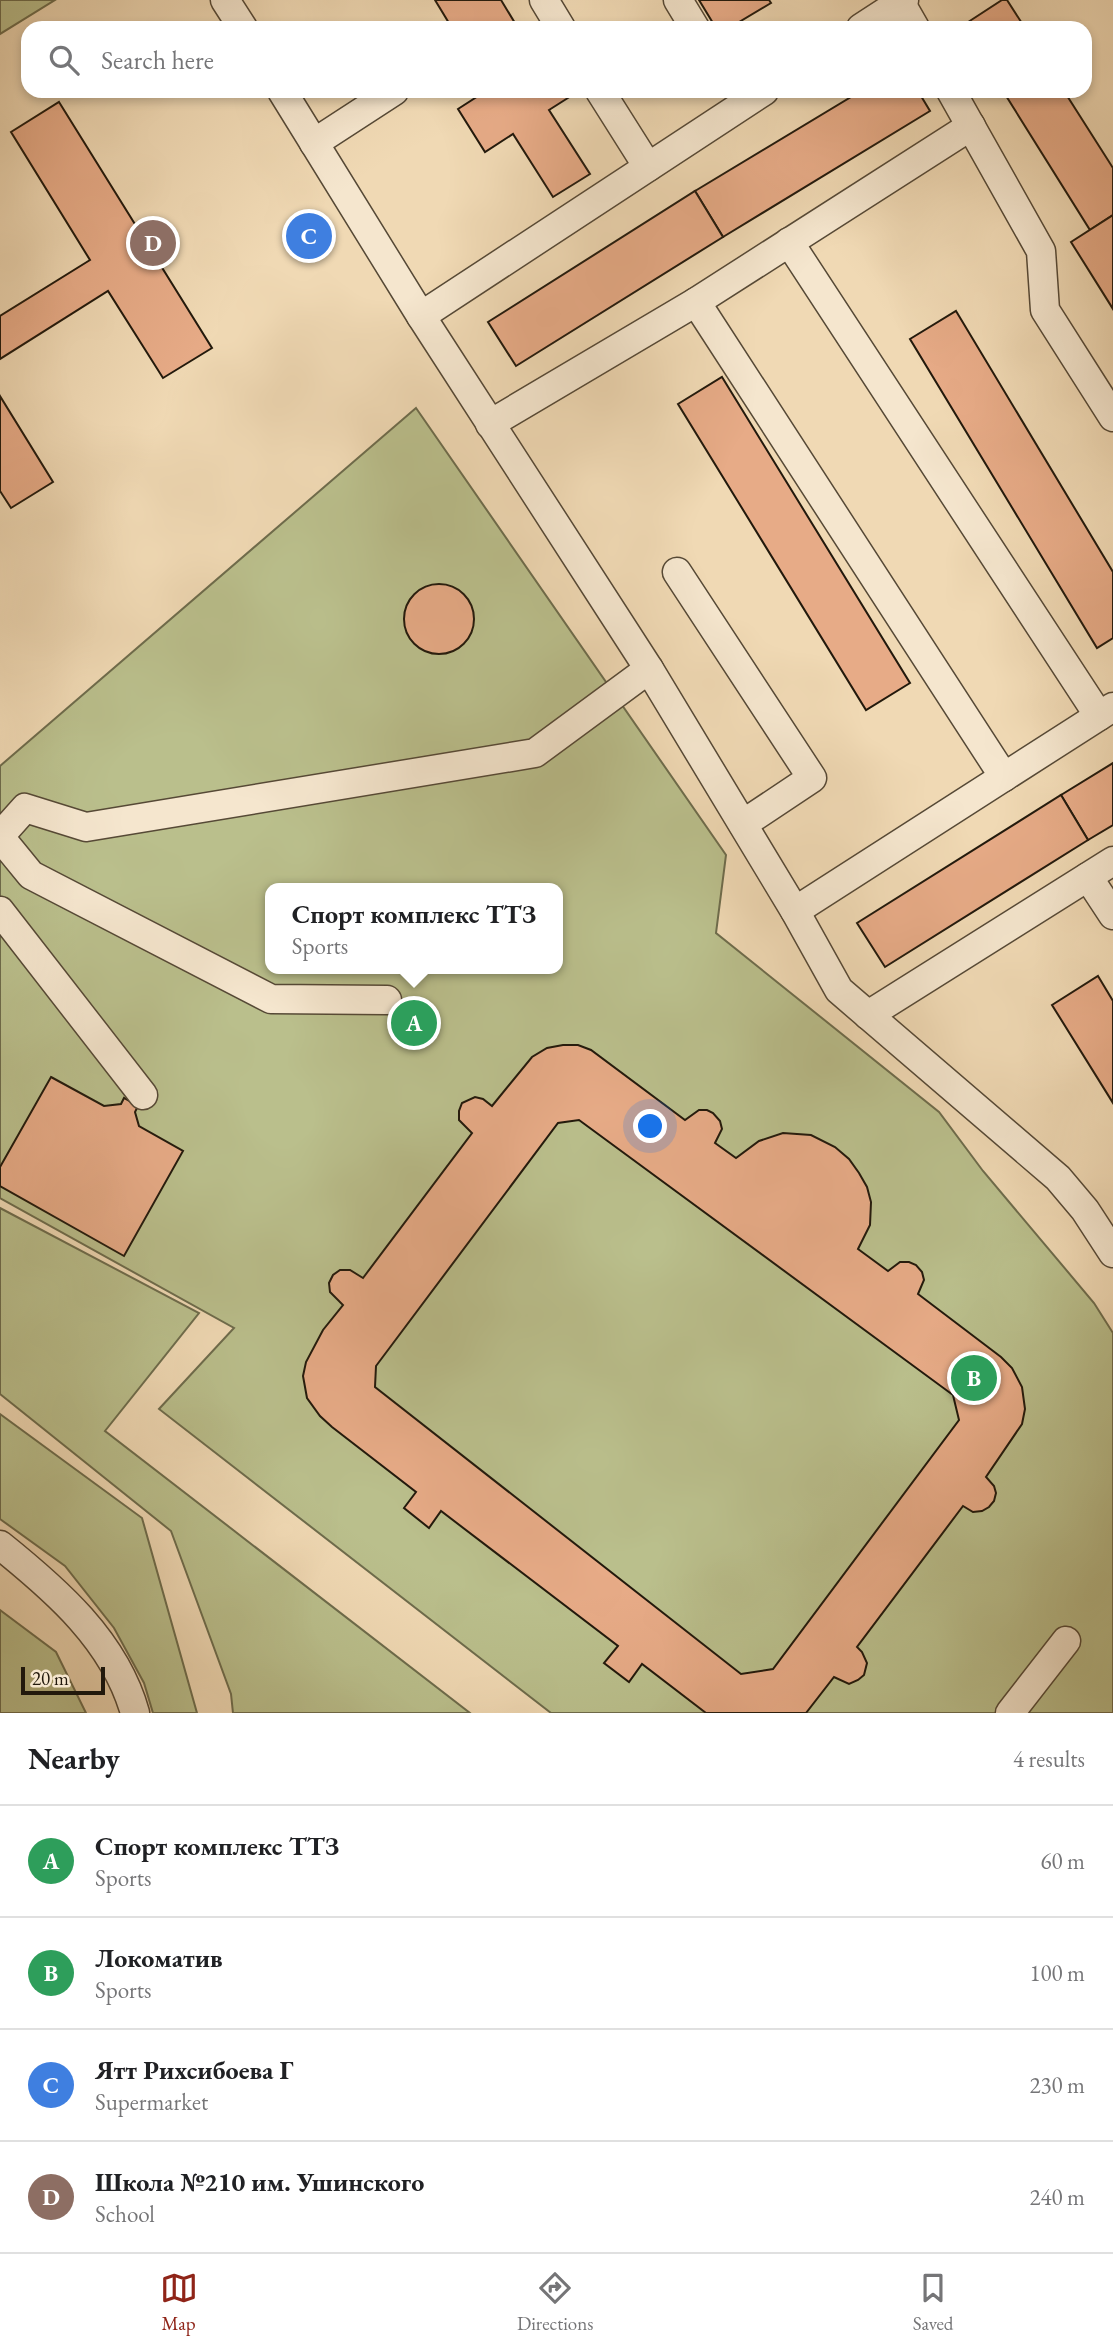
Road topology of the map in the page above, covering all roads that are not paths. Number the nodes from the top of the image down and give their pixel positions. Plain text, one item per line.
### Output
1 (225, 0) edge
2 (544, 0) edge
3 (678, 0) edge
4 (901, 1) edge
5 (238, 21) edge
6 (557, 21) edge
7 (691, 21) edge
8 (871, 21) edge
9 (911, 21) edge
10 (286, 98) edge
11 (383, 98) edge
12 (604, 98) edge
13 (743, 98) edge
14 (955, 98) edge
15 (971, 126) junction
16 (314, 143) junction
17 (648, 167) junction
18 (789, 242) junction
19 (696, 302) junction
20 (421, 316) junction
21 (1113, 417) edge
22 (490, 424) junction
23 (677, 572) dead end
24 (649, 669) junction
25 (1106, 711) edge
26 (1004, 777) junction
27 (743, 824) junction
28 (0, 837) edge
29 (1113, 861) edge
30 (1088, 877) junction
31 (0, 911) edge
32 (794, 911) junction
33 (1113, 915) edge
34 (387, 1000) dead end
35 (868, 1015) junction
36 (143, 1095) dead end
37 (1113, 1253) edge
38 (0, 1545) edge
39 (1066, 1642) dead end
40 (135, 1713) edge
41 (1010, 1713) edge

1 - 5 street
2 - 6 street
3 - 7 street
4 - 8 street
4 - 9 street
10 - 16 street
11 - 16 street
12 - 17 street
13 - 17 street
14 - 15 street
15 - 18 street
15 - 21 street
16 - 20 street
17 - 20 street
18 - 19 street
18 - 25 street
19 - 22 street
19 - 26 street
20 - 22 street
22 - 24 street
23 - 27 street
24 - 27 street
24 - 28 street
25 - 26 street
26 - 32 street
27 - 32 street
28 - 34 street
29 - 30 street
30 - 33 street
30 - 35 street
31 - 36 street
32 - 35 street
35 - 37 street
38 - 40 street
39 - 41 street

